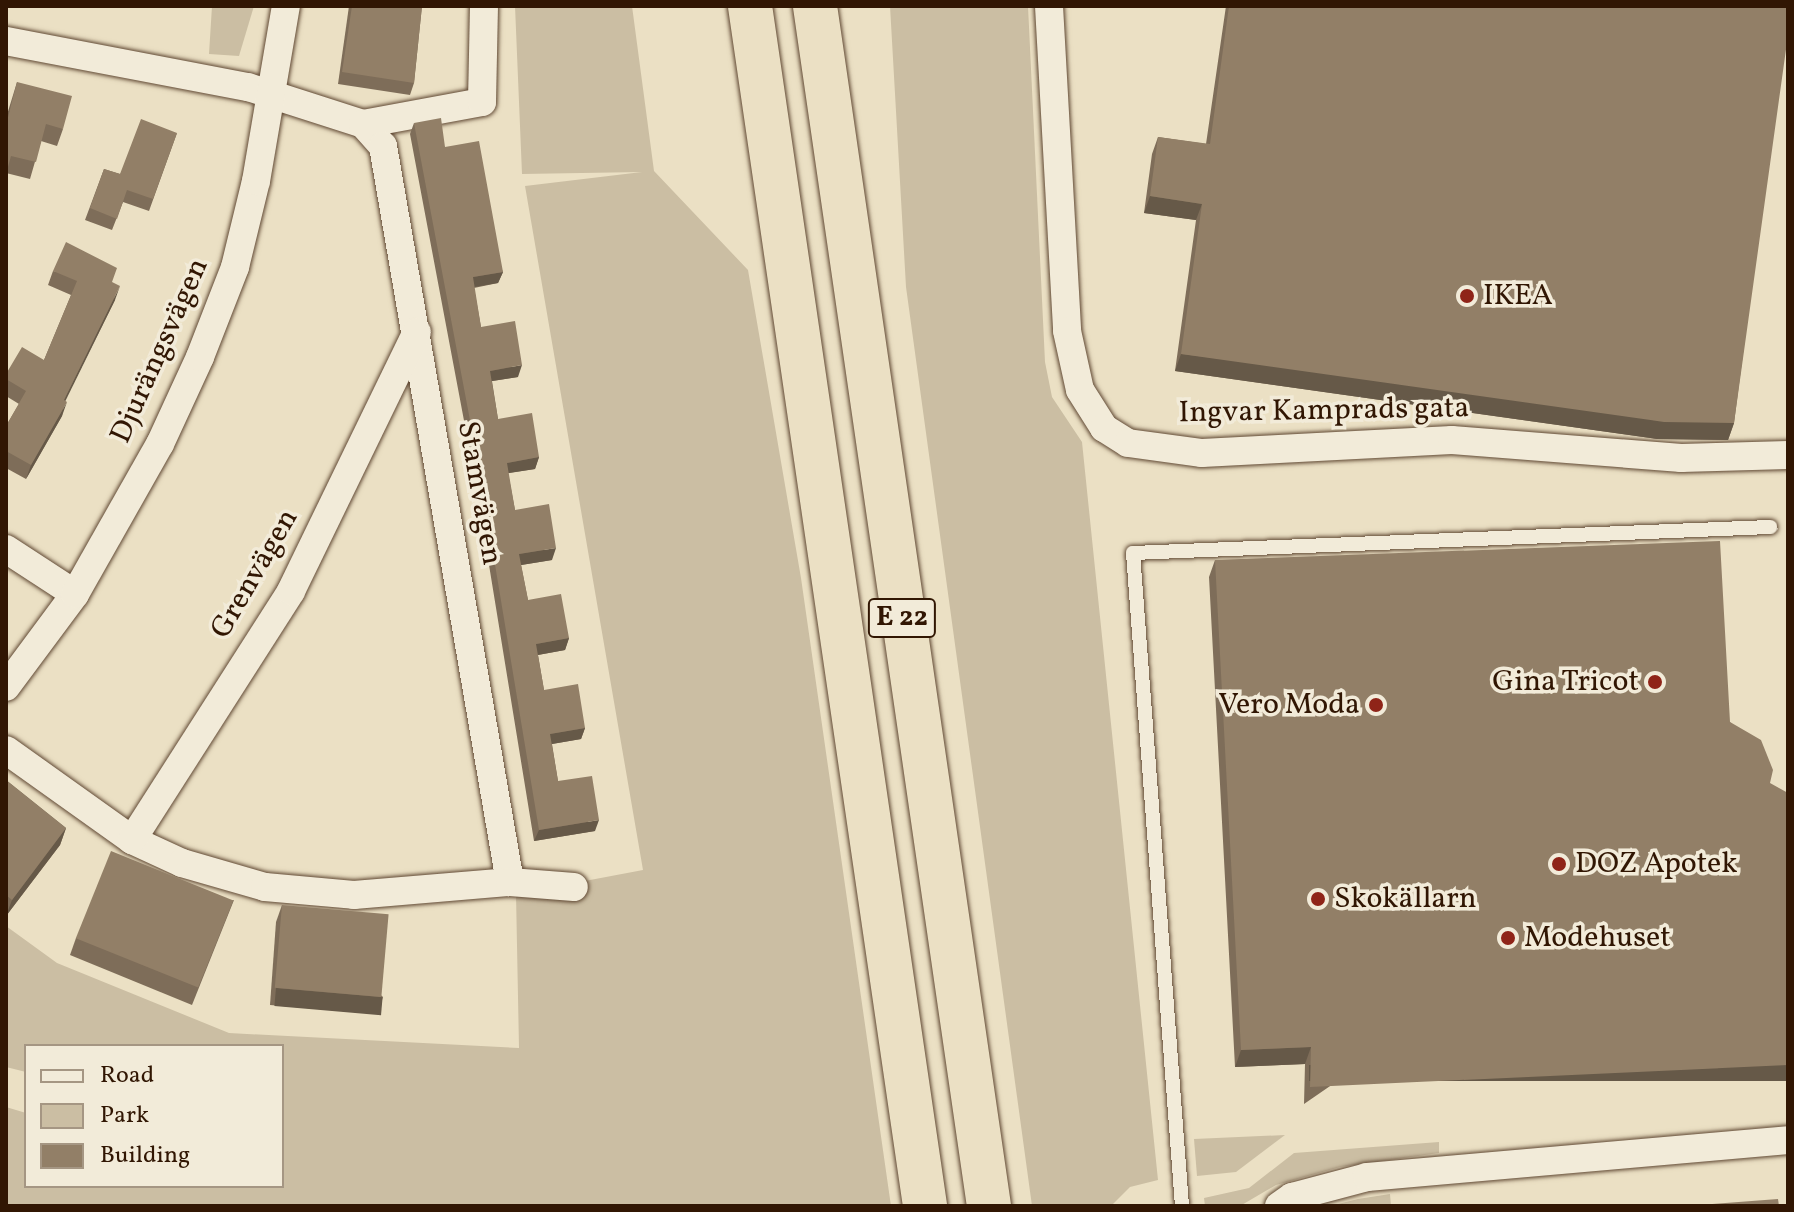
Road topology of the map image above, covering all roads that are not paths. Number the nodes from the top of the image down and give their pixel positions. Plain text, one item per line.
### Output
1 (286, 6) edge
2 (484, 6) edge
3 (750, 6) edge
4 (815, 6) edge
5 (844, 6) edge
6 (1049, 6) edge
7 (6, 41) edge
8 (271, 96) junction
9 (363, 124) junction
10 (832, 143) junction
11 (417, 332) junction
12 (1788, 455) edge
13 (1770, 527) dead end
14 (6, 549) edge
15 (75, 594) junction
16 (6, 687) edge
17 (6, 750) edge
18 (132, 840) junction
19 (510, 882) junction
20 (574, 887) dead end
21 (1788, 1140) edge
22 (925, 1206) edge
23 (989, 1206) edge
24 (1182, 1206) edge
25 (1279, 1206) edge

1 - 8 street, Djurängsvägen
2 - 9 street
3 - 22 highway, E 22
4 - 10 highway, E 22
5 - 10 highway
6 - 12 street, Ingvar Kamprads gata
7 - 8 street
8 - 9 street
8 - 15 street, Djurängsvägen
9 - 11 street, Stamvägen
10 - 23 highway, E 22
11 - 18 street, Grenvägen
11 - 19 street, Stamvägen
13 - 24 lane
14 - 15 street
15 - 16 street, Djurängsvägen
17 - 18 street
18 - 19 street
19 - 20 street
21 - 25 street

